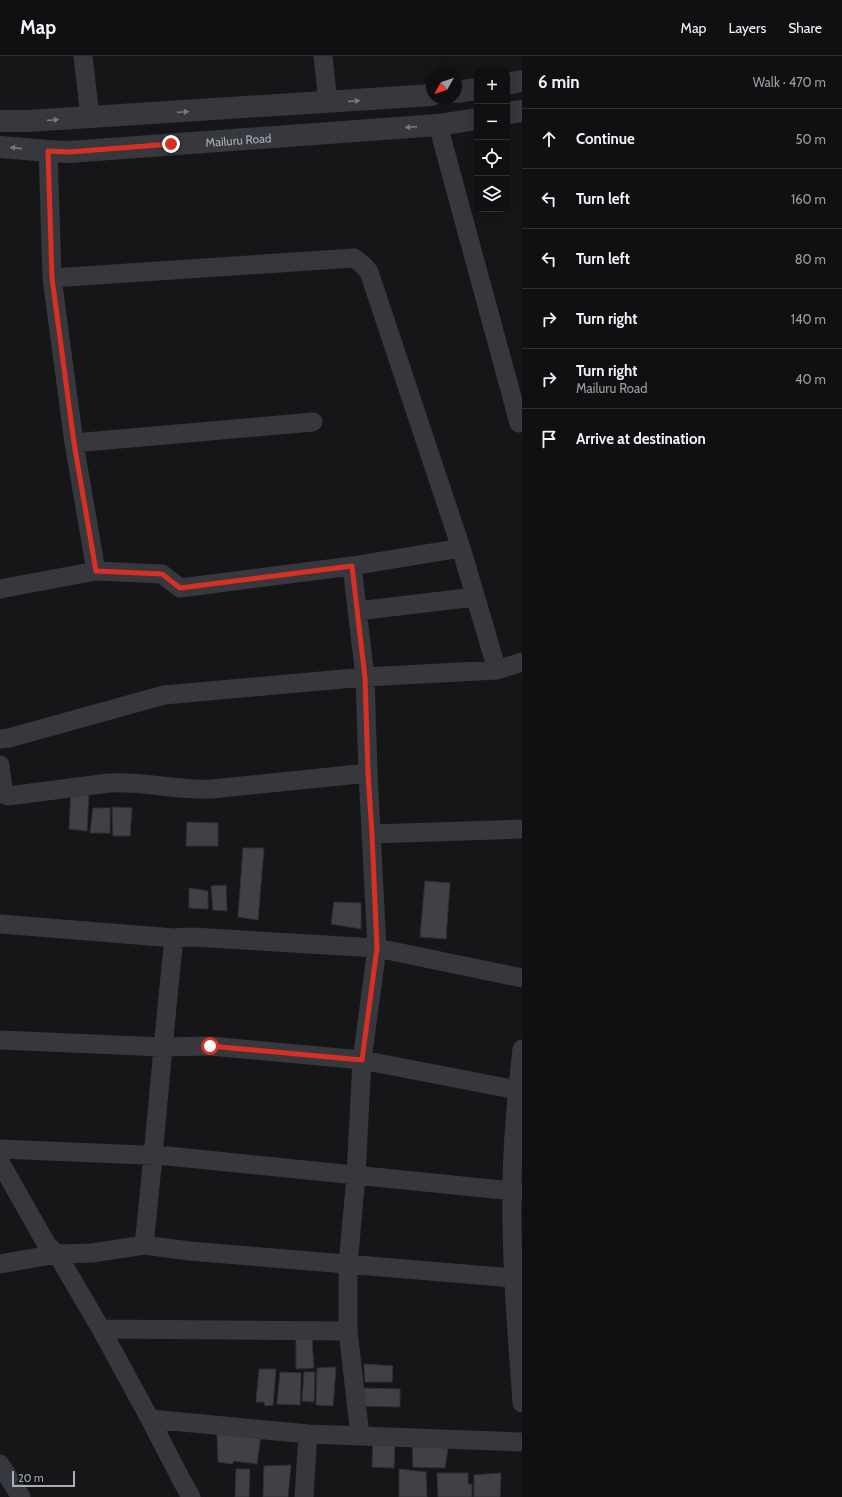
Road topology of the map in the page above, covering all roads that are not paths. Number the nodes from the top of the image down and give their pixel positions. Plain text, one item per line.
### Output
1 (83, 56) edge
2 (324, 56) edge
3 (522, 81) edge
4 (510, 83) edge
5 (474, 89) edge
6 (462, 91) edge
7 (426, 95) edge
8 (328, 102) junction
9 (522, 111) edge
10 (510, 113) edge
11 (90, 117) junction
12 (474, 119) edge
13 (0, 121) edge
14 (438, 125) junction
15 (0, 147) edge
16 (48, 151) junction
17 (52, 278) junction
18 (314, 422) dead end
19 (519, 423) dead end
20 (74, 443) junction
21 (461, 548) junction
22 (352, 566) junction
23 (96, 571) junction
24 (0, 589) edge
25 (475, 597) junction
26 (357, 611) junction
27 (522, 662) edge
28 (497, 670) junction
29 (365, 678) junction
30 (0, 739) edge
31 (0, 765) edge
32 (368, 773) junction
33 (522, 829) edge
34 (372, 834) junction
35 (0, 924) edge
36 (174, 938) junction
37 (377, 948) junction
38 (522, 978) edge
39 (0, 1040) edge
40 (163, 1047) junction
41 (522, 1049) edge
42 (362, 1060) junction
43 (520, 1091) edge
44 (0, 1149) edge
45 (154, 1156) junction
46 (0, 1162) edge
47 (356, 1176) junction
48 (517, 1191) edge
49 (144, 1245) junction
50 (57, 1254) junction
51 (0, 1264) edge
52 (348, 1265) junction
53 (514, 1278) junction
54 (101, 1329) junction
55 (348, 1331) junction
56 (522, 1403) edge
57 (150, 1419) junction
58 (308, 1434) junction
59 (360, 1436) junction
60 (522, 1442) edge
61 (1, 1467) edge
62 (21, 1497) edge
63 (191, 1497) edge
64 (304, 1497) edge

1 - 11 street
2 - 8 street
3 - 4 street
5 - 6 street
8 -> 7 street
11 -> 8 street
9 - 10 street
13 -> 11 street
12 - 14 street, Mailuru Road
14 -> 16 street, Mailuru Road
14 - 19 street
16 -> 15 street, Mailuru Road
16 - 17 street
17 - 20 street
17 - 21 street
18 - 20 street
20 - 23 street
21 - 22 street
21 - 25 street
22 - 23 street
22 - 26 street
23 - 24 street
25 - 26 street
25 - 28 street
26 - 29 street
27 - 28 street
28 - 29 street
29 - 30 street
29 - 32 street
31 - 32 street
32 - 34 street
33 - 34 street
34 - 37 street
35 - 36 street
36 - 37 street
36 - 40 street
37 - 38 street
37 - 42 street
39 - 40 street
40 - 42 street
40 - 45 street
41 - 43 street
42 - 43 street
42 - 47 street
43 - 48 street
44 - 45 street
45 - 47 street
45 - 49 street
46 - 50 street
47 - 48 street
47 - 52 street
48 - 53 street
49 - 50 street
49 - 52 street
50 - 51 street
50 - 54 street
52 - 53 street
52 - 55 street
53 - 56 street
54 - 55 street
54 - 57 street
55 - 59 street
57 - 58 street
57 - 63 street
58 - 59 street
58 - 64 street
59 - 60 street
61 - 62 street

